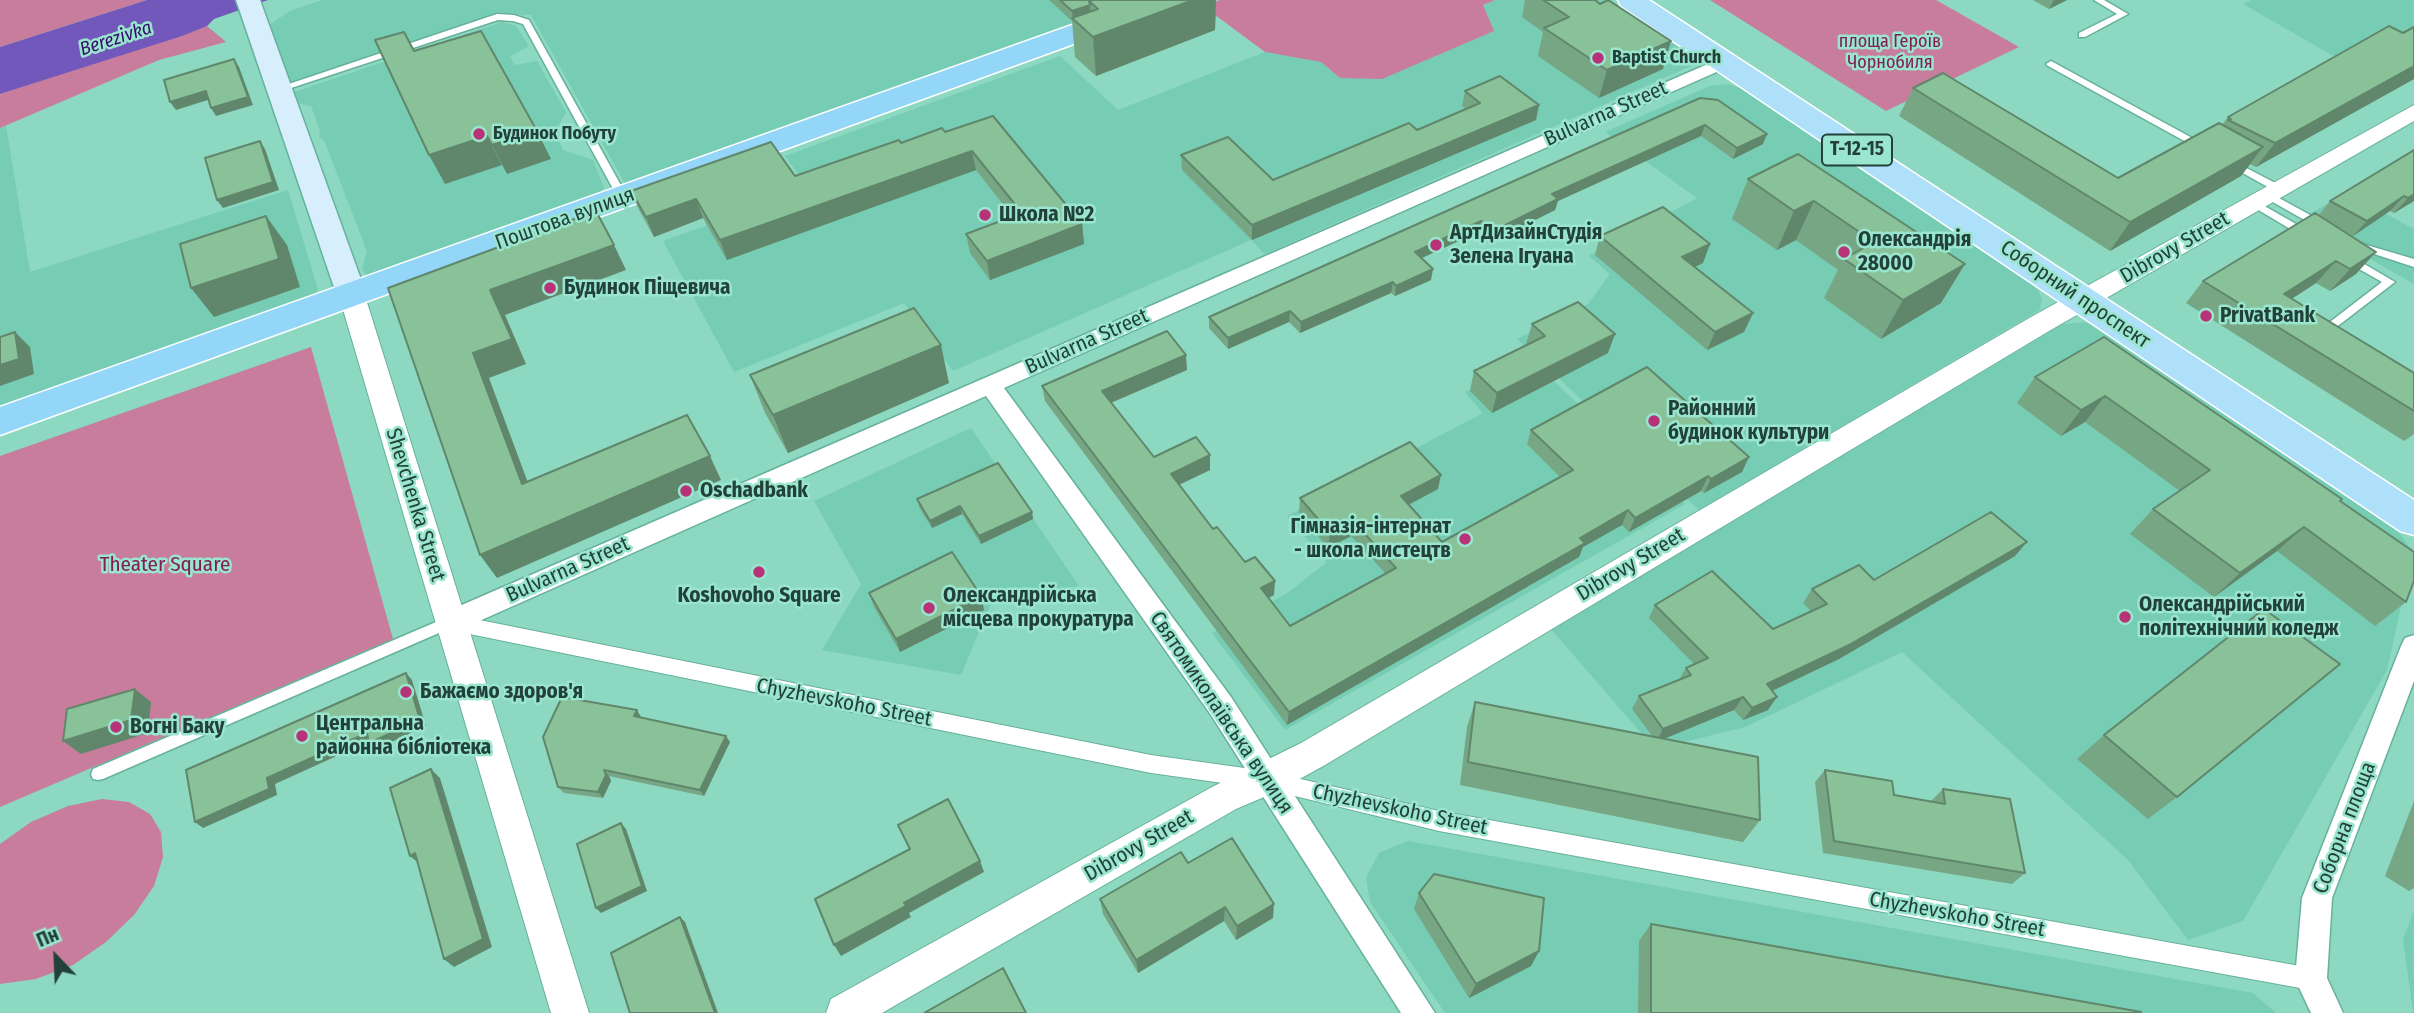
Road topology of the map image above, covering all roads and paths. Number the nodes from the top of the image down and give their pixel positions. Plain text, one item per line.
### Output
1 (1168, 0) edge
2 (1631, 0) edge
3 (2098, 0) edge
4 (252, 11) edge
5 (2082, 35) dead end
6 (1724, 62) junction
7 (2051, 64) dead end
8 (279, 89) junction
9 (2414, 112) edge
10 (2207, 149) edge
11 (2219, 156) edge
12 (2267, 196) junction
13 (624, 198) junction
14 (2326, 228) edge
15 (2313, 238) edge
16 (2346, 240) edge
17 (2335, 250) edge
18 (2414, 263) edge
19 (352, 296) junction
20 (2083, 300) junction
21 (2330, 328) edge
22 (990, 385) junction
23 (0, 421) edge
24 (2414, 520) edge
25 (450, 622) junction
26 (2414, 646) edge
27 (98, 774) dead end
28 (1266, 780) junction
29 (2311, 979) junction
30 (570, 1013) edge
31 (845, 1013) edge
32 (1419, 1013) edge
33 (2327, 1013) edge

1 - 13 highway, Поштова вулиця
2 - 6 main road, Соборний проспект / Т-12-15
3 - 5 lane
4 - 8 main road, Shevchenka Street
6 - 20 main road, Соборний проспект / Т-12-15
6 - 22 street, Bulvarna Street
7 - 10 lane
8 - 13 lane
8 - 19 main road, Shevchenka Street
9 - 12 street, Dibrovy Street
11 - 12 lane
12 - 14 lane
12 - 15 lane
12 - 20 street, Dibrovy Street
13 - 19 highway, Поштова вулиця
16 - 18 lane
17 - 21 lane
19 - 23 highway, Поштова вулиця
19 - 25 street, Shevchenka Street
20 - 24 main road, Соборний проспект / Т-12-15
20 - 28 street, Dibrovy Street
22 - 25 street, Bulvarna Street
22 - 28 street, Святомиколаївська вулиця
25 - 27 lane
25 - 28 street, Chyzhevskoho Street
25 - 30 street, Shevchenka Street
26 - 29 street, Соборна площа
28 - 29 street, Chyzhevskoho Street
28 - 31 street, Dibrovy Street
28 - 32 street, Святомиколаївська вулиця
29 - 33 street, Соборна площа

